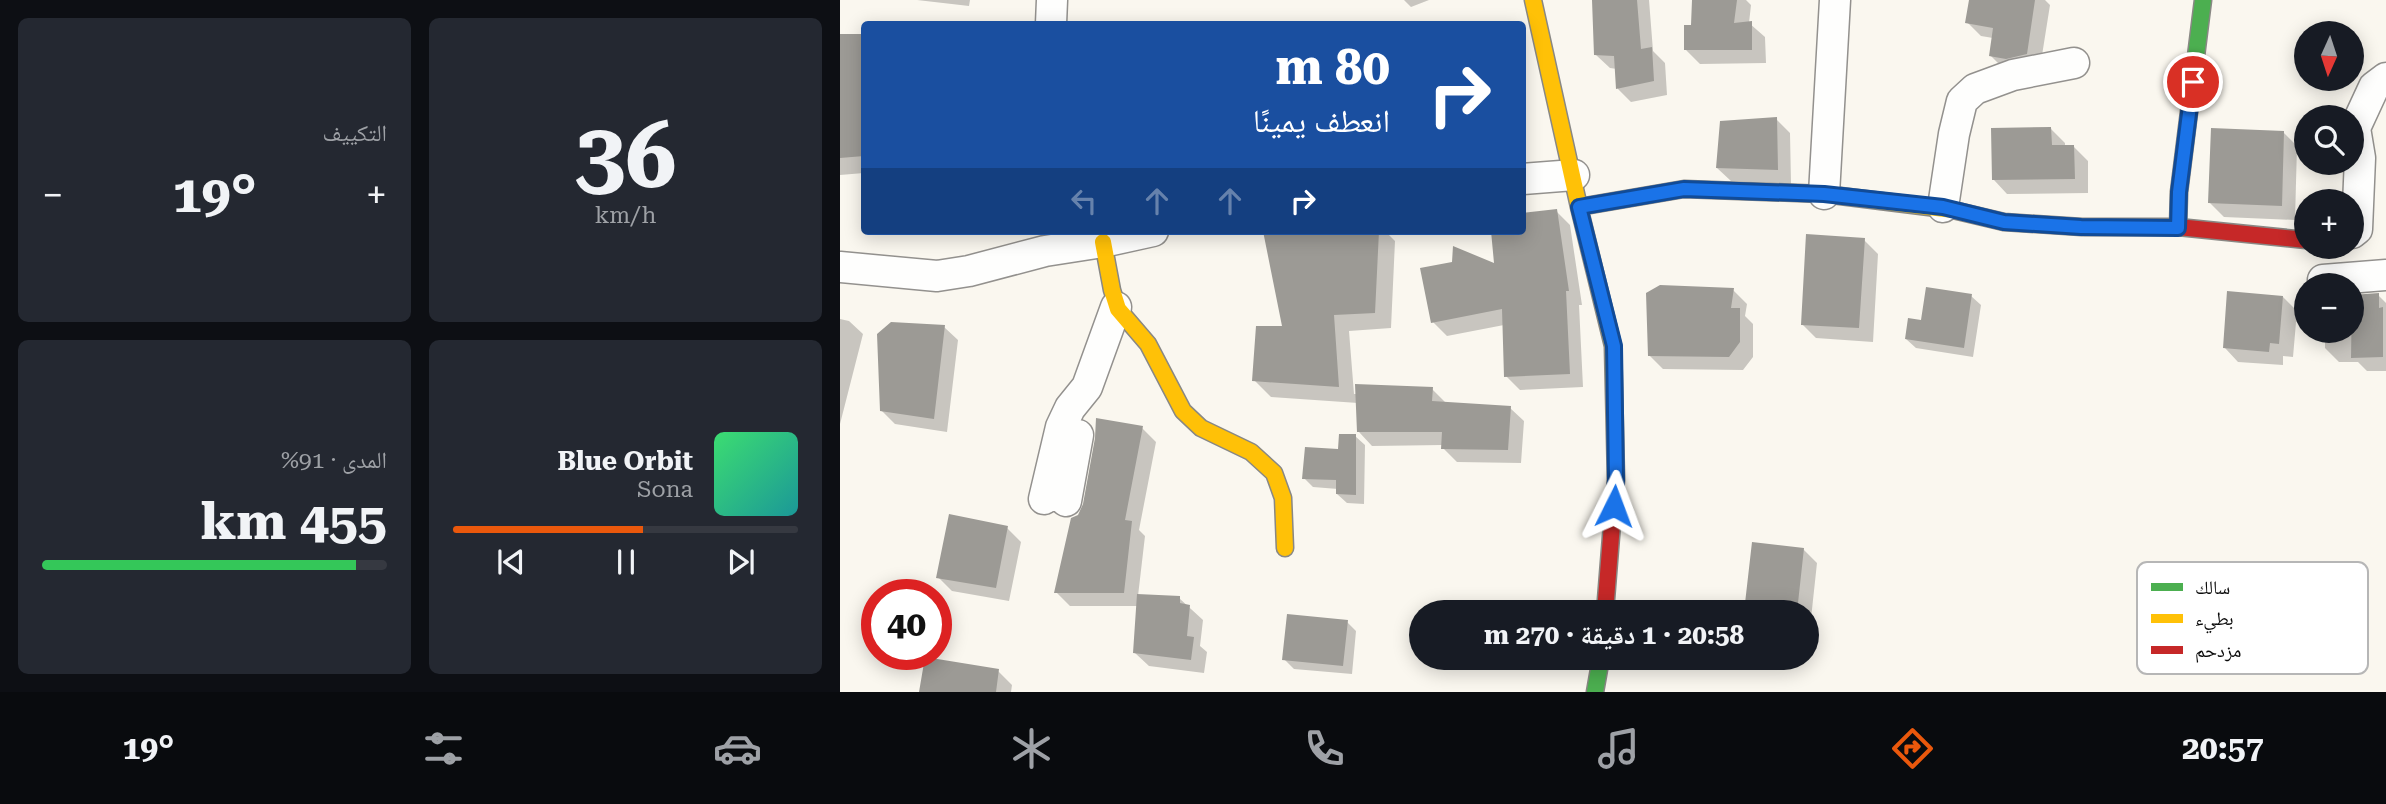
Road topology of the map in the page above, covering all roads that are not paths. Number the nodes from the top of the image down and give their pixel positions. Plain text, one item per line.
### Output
1 (1052, 0) edge
2 (1534, 0) edge
3 (1835, 0) edge
4 (2203, 0) edge
5 (1051, 21) edge
6 (2074, 64) dead end
7 (2386, 78) edge
8 (1574, 174) junction
9 (1526, 180) edge
10 (2359, 189) edge
11 (1824, 194) junction
12 (1579, 207) junction
13 (1943, 207) junction
14 (2178, 228) junction
15 (1135, 235) edge
16 (2294, 239) edge
17 (1045, 241) edge
18 (1103, 242) junction
19 (840, 267) edge
20 (2386, 275) edge
21 (2364, 277) edge
22 (1116, 307) junction
23 (1055, 500) dead end
24 (1285, 548) dead end
25 (1606, 600) edge
26 (1599, 670) edge
27 (1595, 692) edge

1 - 5 street
2 - 8 street
3 - 11 street
4 - 14 street
6 - 13 street
7 - 10 street
8 - 9 street
8 - 12 street
11 - 12 street
11 - 13 street
12 - 25 street
13 - 14 street
14 - 16 street
15 - 18 street
17 - 18 street
17 - 19 street
18 - 22 street
20 - 21 street
22 - 23 street
22 - 24 street
26 - 27 street

